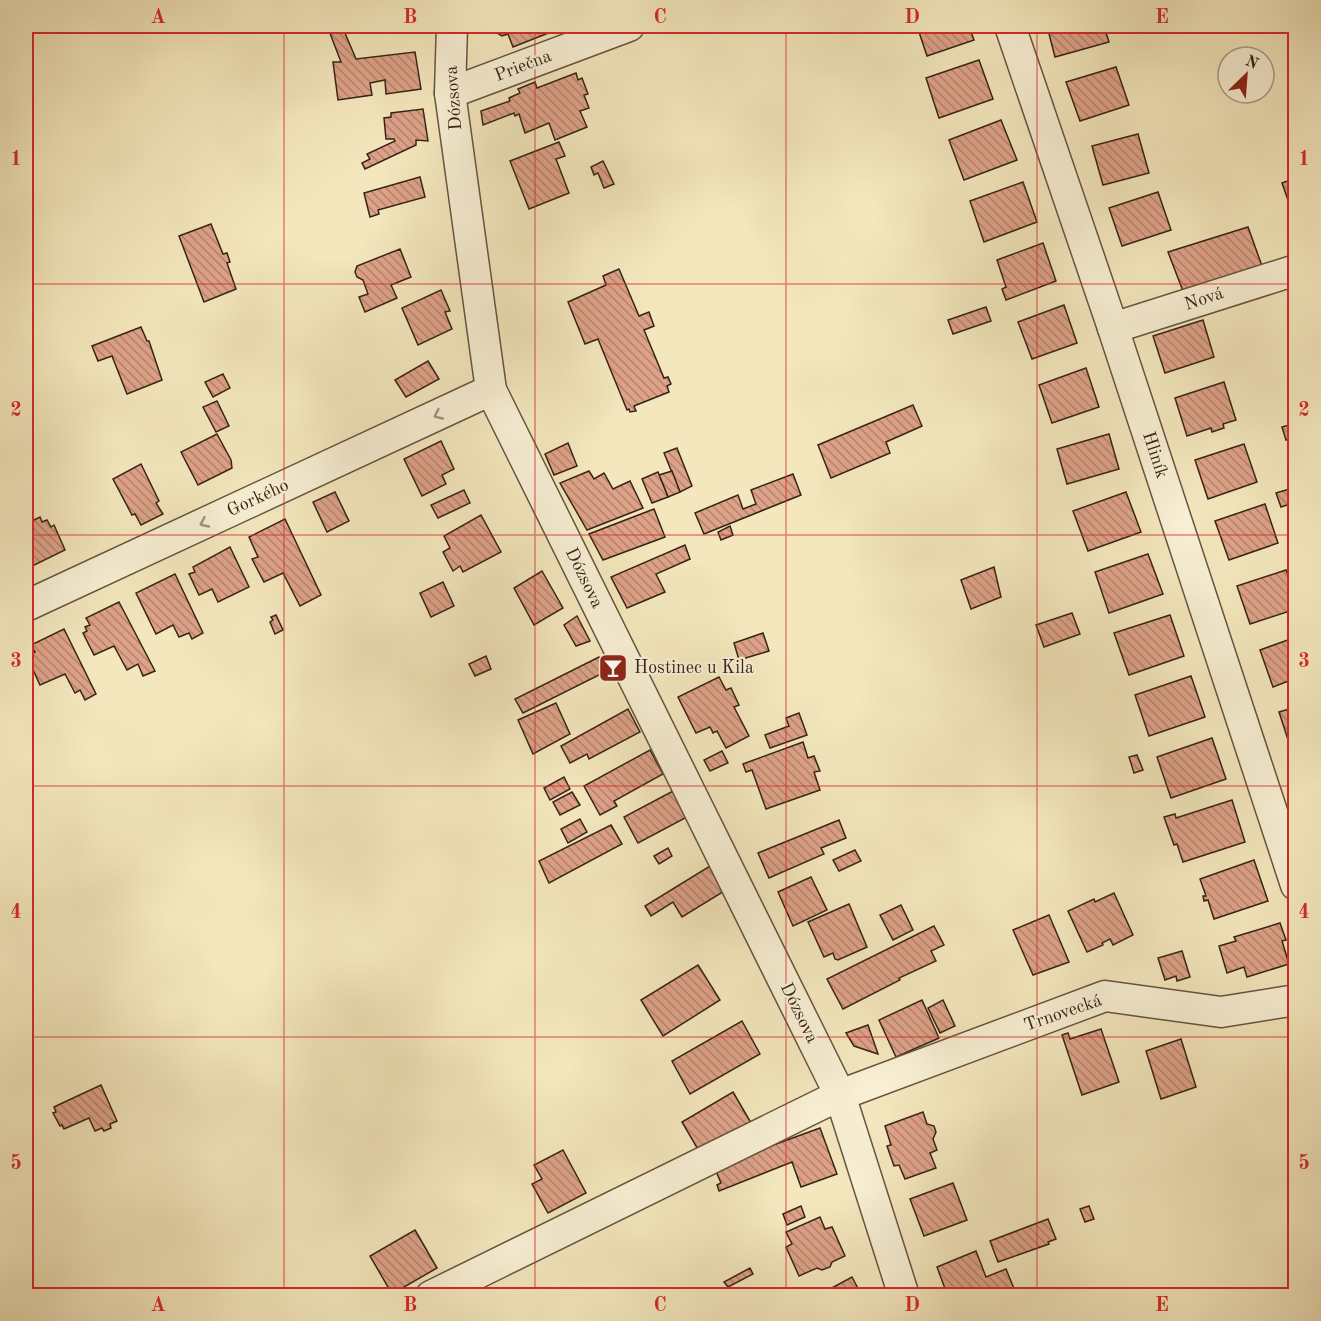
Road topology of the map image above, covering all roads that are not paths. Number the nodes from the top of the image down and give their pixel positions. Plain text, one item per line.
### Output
1 (452, 26) edge
2 (629, 26) edge
3 (1010, 26) edge
4 (450, 93) junction
5 (1296, 270) edge
6 (1113, 327) junction
7 (491, 390) junction
8 (26, 606) edge
9 (1296, 885) edge
10 (1296, 1000) edge
11 (840, 1095) junction
12 (430, 1296) edge
13 (904, 1296) edge

1 - 4 street, Dózsova
2 - 4 street, Priečna
3 - 6 street, Hliník
4 - 7 street, Dózsova
5 - 6 street, Nová
6 - 9 street, Hliník
7 -> 8 street, Gorkého
7 - 11 street, Dózsova
10 - 11 street, Trnovecká
11 - 12 street
11 - 13 street, Dózsova

